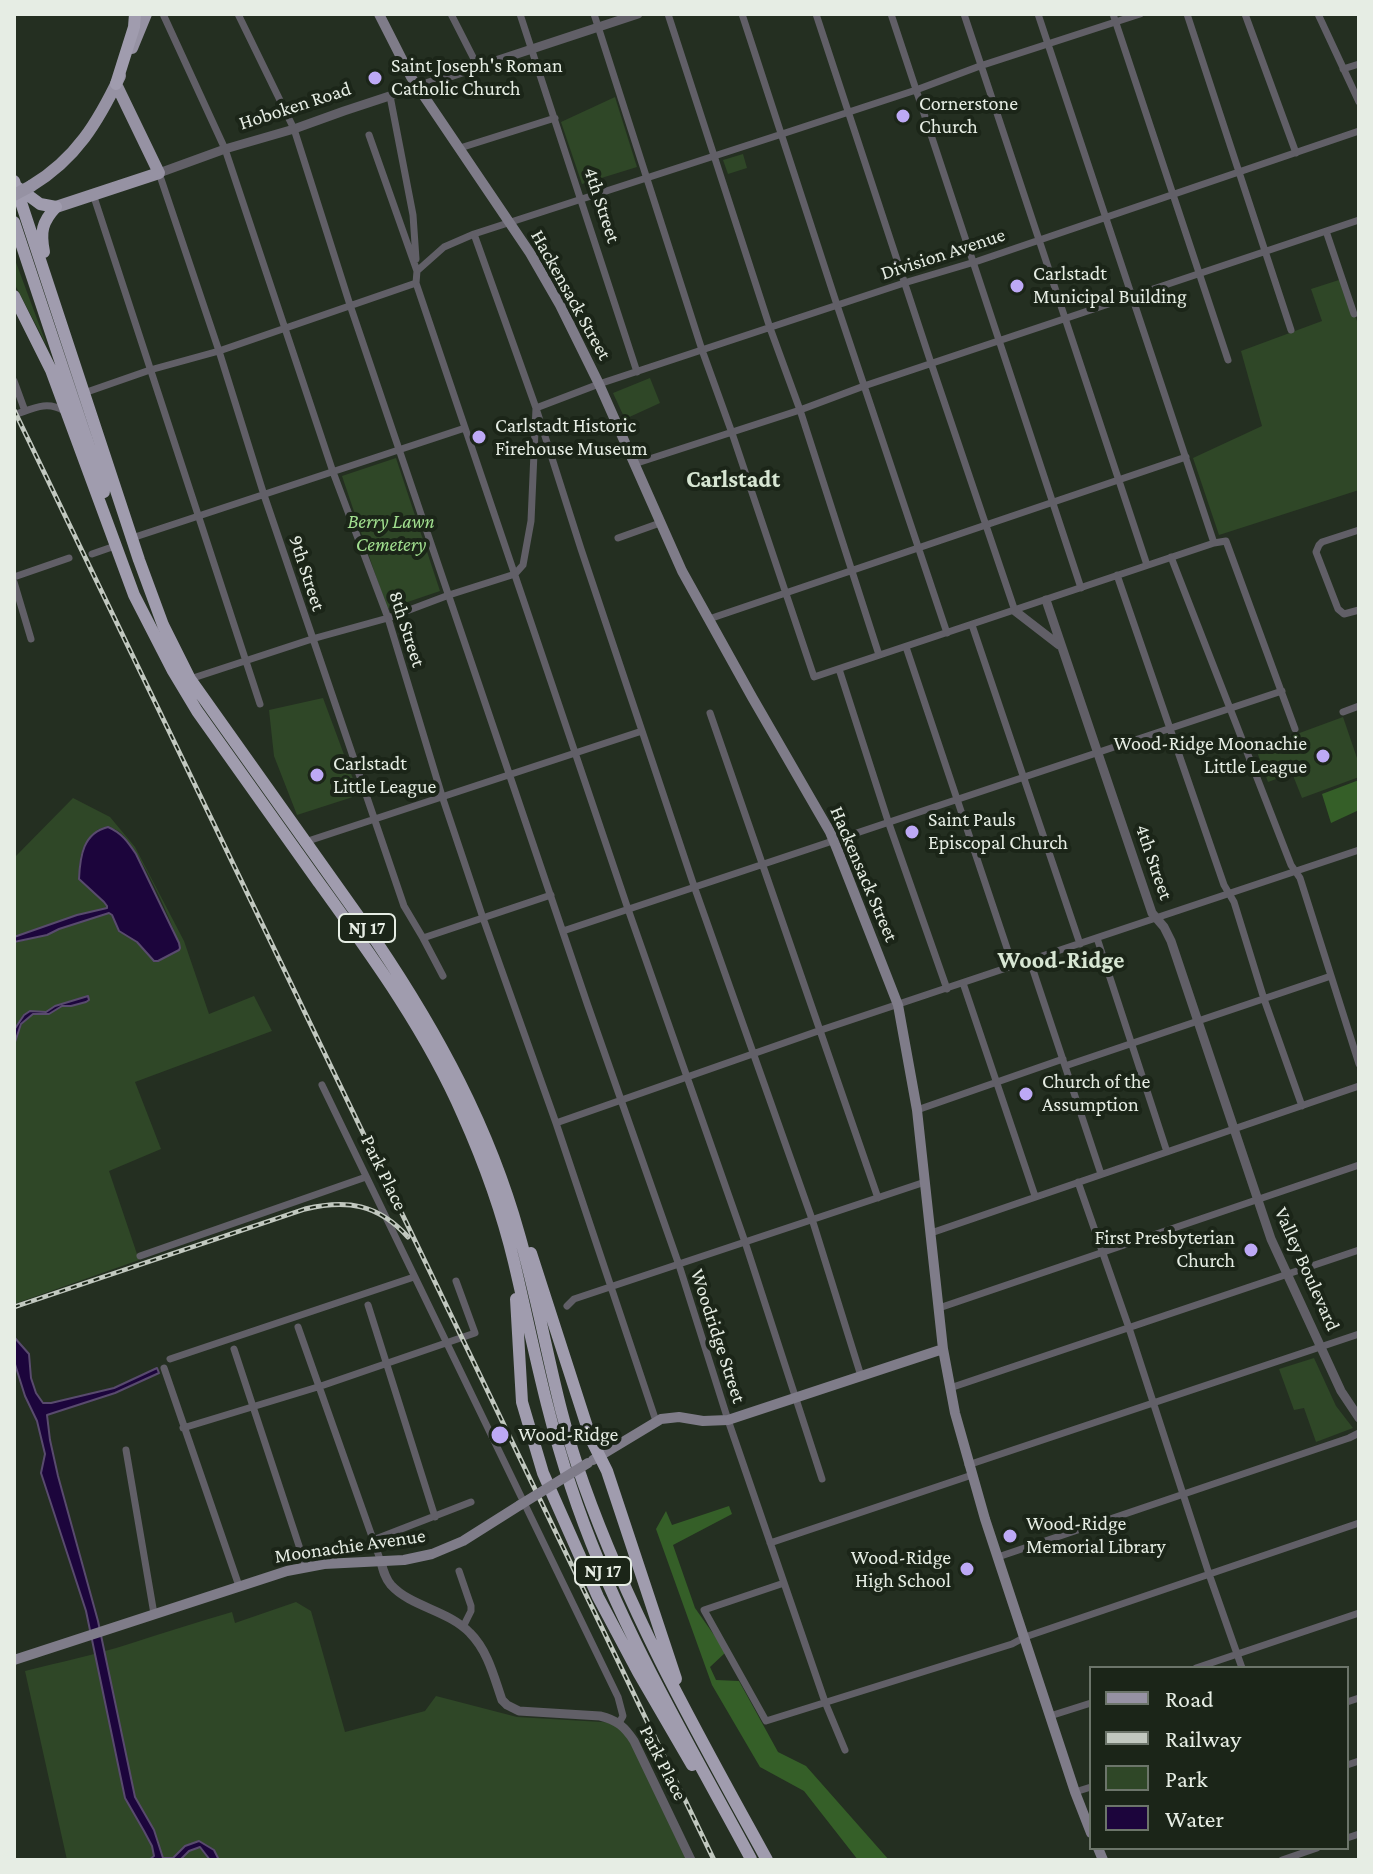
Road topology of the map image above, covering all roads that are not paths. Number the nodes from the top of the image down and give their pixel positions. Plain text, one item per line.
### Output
1 (135, 14) edge
2 (146, 14) edge
3 (163, 14) edge
4 (238, 14) edge
5 (379, 14) edge
6 (451, 14) edge
7 (520, 14) edge
8 (594, 14) edge
9 (638, 14) edge
10 (668, 14) edge
11 (742, 14) edge
12 (816, 14) edge
13 (891, 14) edge
14 (964, 14) edge
15 (1038, 14) edge
16 (1140, 14) edge
17 (1187, 14) edge
18 (1245, 14) edge
19 (1318, 14) edge
20 (1115, 18) edge
21 (599, 27) junction
22 (1047, 43) junction
23 (531, 50) junction
24 (1359, 64) edge
25 (980, 66) junction
26 (478, 67) junction
27 (1343, 69) junction
28 (116, 84) junction
29 (418, 88) junction
30 (916, 90) junction
31 (390, 96) junction
32 (1359, 102) edge
33 (103, 109) junction
34 (848, 111) junction
35 (555, 118) junction
36 (134, 120) junction
37 (294, 129) junction
38 (1359, 131) edge
39 (782, 134) junction
40 (369, 135) dead end
41 (460, 148) junction
42 (225, 149) junction
43 (1296, 153) junction
44 (715, 156) junction
45 (159, 173) junction
46 (1240, 173) junction
47 (648, 177) junction
48 (14, 187) edge
49 (93, 194) junction
50 (1173, 194) junction
51 (581, 199) junction
52 (56, 207) junction
53 (1106, 217) junction
54 (1359, 220) edge
55 (510, 222) junction
56 (16, 227) edge
57 (1326, 231) junction
58 (474, 234) junction
59 (1040, 240) junction
60 (1265, 251) junction
61 (973, 263) junction
62 (417, 271) junction
63 (1199, 274) junction
64 (416, 283) junction
65 (904, 283) junction
66 (14, 296) edge
67 (1132, 296) junction
68 (350, 305) junction
69 (837, 305) junction
70 (1354, 314) dead end
71 (1066, 319) junction
72 (59, 321) junction
73 (286, 328) junction
74 (770, 328) junction
75 (1291, 330) dead end
76 (999, 342) junction
77 (702, 350) junction
78 (219, 351) junction
79 (1228, 360) dead end
80 (931, 363) junction
81 (150, 370) junction
82 (637, 372) junction
83 (14, 381) edge
84 (599, 384) junction
85 (864, 386) junction
86 (84, 393) junction
87 (536, 408) junction
88 (800, 410) junction
89 (25, 411) junction
90 (66, 412) junction
91 (14, 415) edge
92 (465, 428) junction
93 (732, 433) junction
94 (399, 450) junction
95 (1186, 457) junction
96 (634, 464) junction
97 (333, 472) junction
98 (1118, 479) junction
99 (264, 495) junction
100 (1052, 503) junction
101 (198, 517) junction
102 (660, 523) junction
103 (986, 524) junction
104 (1359, 530) edge
105 (132, 538) junction
106 (618, 538) dead end
107 (1214, 543) junction
108 (115, 546) junction
109 (920, 548) junction
110 (92, 554) dead end
111 (1171, 557) junction
112 (69, 558) dead end
113 (1147, 565) junction
114 (853, 571) junction
115 (515, 574) junction
116 (1117, 575) junction
117 (14, 579) edge
118 (1081, 588) junction
119 (786, 593) junction
120 (449, 595) junction
121 (1046, 600) junction
122 (1359, 610) edge
123 (1015, 611) junction
124 (388, 618) junction
125 (709, 619) junction
126 (972, 625) junction
127 (947, 633) junction
128 (31, 639) dead end
129 (312, 639) junction
130 (157, 641) junction
131 (906, 647) junction
132 (1062, 648) junction
133 (879, 655) junction
134 (246, 661) junction
135 (839, 669) junction
136 (190, 679) junction
137 (1282, 691) junction
138 (260, 704) dead end
139 (1231, 706) junction
140 (1359, 706) edge
141 (1343, 712) dead end
142 (710, 713) dead end
143 (1170, 727) junction
144 (1295, 729) dead end
145 (642, 731) junction
146 (1097, 751) junction
147 (575, 753) junction
148 (510, 774) junction
149 (1023, 776) junction
150 (442, 796) junction
151 (956, 799) junction
152 (374, 818) junction
153 (888, 821) junction
154 (834, 841) junction
155 (305, 842) junction
156 (1359, 850) edge
157 (761, 864) junction
158 (1296, 871) junction
159 (694, 886) junction
160 (1228, 893) junction
161 (551, 895) junction
162 (628, 909) junction
163 (483, 918) junction
164 (1156, 919) junction
165 (563, 931) junction
166 (423, 938) junction
167 (1097, 938) junction
168 (1080, 944) junction
169 (1030, 961) junction
170 (1013, 966) junction
171 (443, 976) dead end
172 (1331, 976) junction
173 (963, 983) junction
174 (947, 989) junction
175 (1264, 999) junction
176 (898, 1005) junction
177 (1198, 1022) junction
178 (821, 1030) junction
179 (1131, 1044) junction
180 (754, 1053) junction
181 (1064, 1062) junction
182 (1359, 1064) edge
183 (688, 1076) junction
184 (996, 1083) junction
185 (322, 1085) dead end
186 (1359, 1086) edge
187 (621, 1099) junction
188 (1302, 1106) junction
189 (917, 1110) junction
190 (556, 1123) junction
191 (1234, 1129) junction
192 (1167, 1152) junction
193 (1359, 1165) edge
194 (498, 1169) junction
195 (1101, 1174) junction
196 (366, 1177) junction
197 (925, 1182) junction
198 (1078, 1182) junction
199 (1035, 1196) junction
200 (878, 1198) junction
201 (1258, 1199) junction
202 (812, 1219) junction
203 (931, 1233) junction
204 (745, 1242) junction
205 (1359, 1250) edge
206 (1102, 1252) junction
207 (140, 1256) dead end
208 (514, 1260) junction
209 (679, 1265) junction
210 (1288, 1273) junction
211 (414, 1277) junction
212 (456, 1281) dead end
213 (612, 1287) junction
214 (368, 1305) dead end
215 (567, 1306) dead end
216 (939, 1308) junction
217 (298, 1327) dead end
218 (1129, 1328) junction
219 (1359, 1334) edge
220 (446, 1343) junction
221 (1322, 1346) junction
222 (234, 1349) dead end
223 (943, 1349) junction
224 (170, 1359) dead end
225 (386, 1363) junction
226 (164, 1368) dead end
227 (861, 1376) junction
228 (321, 1386) junction
229 (950, 1388) junction
230 (794, 1398) junction
231 (1152, 1402) junction
232 (253, 1408) junction
233 (1359, 1418) edge
234 (728, 1420) junction
235 (656, 1421) junction
236 (183, 1428) junction
237 (1359, 1433) edge
238 (126, 1450) dead end
239 (593, 1460) junction
240 (970, 1470) junction
241 (822, 1479) dead end
242 (549, 1487) junction
243 (1182, 1493) junction
244 (471, 1502) dead end
245 (435, 1517) junction
246 (1359, 1523) edge
247 (373, 1540) junction
248 (770, 1543) junction
249 (998, 1557) junction
250 (381, 1562) junction
251 (306, 1567) junction
252 (459, 1571) dead end
253 (1209, 1574) junction
254 (784, 1583) junction
255 (239, 1586) junction
256 (1359, 1613) edge
257 (154, 1614) junction
258 (463, 1627) junction
259 (1025, 1637) junction
260 (1237, 1654) junction
261 (14, 1660) edge
262 (1202, 1666) edge
263 (1241, 1666) edge
264 (676, 1691) junction
265 (825, 1702) junction
266 (1089, 1704) edge
267 (1050, 1716) junction
268 (619, 1723) junction
269 (845, 1750) dead end
270 (1354, 1762) edge
271 (1359, 1773) edge
272 (1089, 1788) edge
273 (1075, 1792) junction
274 (1089, 1828) edge
275 (1311, 1850) edge
276 (691, 1860) edge
277 (751, 1860) edge
278 (767, 1860) edge
279 (1282, 1860) edge

1 - 28 highway
2 - 28 main road
3 - 42 street, 8th Street
4 - 37 street, Woodridge Street
5 - 29 main road, Hackensack Street
6 - 26 street
7 - 23 street, 4th Street
8 - 21 street
9 - 21 street, Hoboken Road
10 - 44 street
11 - 39 street
12 - 34 street
13 - 30 street
14 - 25 street
15 - 22 street
16 - 20 street
17 - 46 street
18 - 43 street
19 - 27 street
20 - 22 street
20 - 50 street
21 - 23 street, Hoboken Road
21 - 47 street
22 - 25 street
22 - 53 street
23 - 26 street, Hoboken Road
23 - 35 street, 4th Street
24 - 27 street
25 - 30 street
25 - 59 street
26 - 29 street, Hoboken Road
27 - 32 street
28 - 33 main road
28 - 36 main road
29 - 31 street, Hoboken Road
29 - 41 main road, Hackensack Street
30 - 34 street
30 - 61 street
31 - 37 street, Hoboken Road
31 - 62 street
33 - 36 main road
33 - 48 main road, bridge
34 - 39 street
34 - 65 street
35 - 41 street
35 - 51 street, 4th Street
36 - 45 main road
37 - 42 street, Hoboken Road
37 - 68 street, Woodridge Street
38 - 43 street, Division Avenue
39 - 44 street
39 - 69 street
40 - 62 street
41 - 55 main road, Hackensack Street
42 - 45 street, Hoboken Road
42 - 73 street, 8th Street
43 - 46 street, Division Avenue
44 - 47 street
44 - 74 street
45 - 49 main road, Hoboken Road
45 - 78 street, 9th Street
46 - 50 street, Division Avenue
46 - 60 street
47 - 51 street
47 - 77 street
48 - 52 highway
48 - 72 highway, NJ 17
49 - 52 main road, Hoboken Road
49 - 81 street
50 - 53 street, Division Avenue
50 - 63 street
51 - 55 street
51 - 82 street, 4th Street
52 - 72 highway
53 - 59 street, Division Avenue
53 - 67 street
54 - 57 street
55 - 58 street
55 - 84 main road, Hackensack Street
56 - 130 highway, NJ 17
57 - 60 street
57 - 70 street
58 - 62 street
58 - 87 street
59 - 61 street, Division Avenue
59 - 71 street
60 - 63 street
60 - 75 street
61 - 65 street, Division Avenue
61 - 76 street
62 - 64 street
63 - 67 street
63 - 79 street
64 - 68 street
64 - 92 street
65 - 69 street, Division Avenue
65 - 80 street
66 - 90 highway
67 - 71 street
67 - 95 street
68 - 73 street
68 - 94 street, Woodridge Street
69 - 74 street, Division Avenue
69 - 85 street
71 - 76 street
71 - 98 street
72 - 86 highway, NJ 17
73 - 78 street
73 - 97 street, 8th Street
74 - 77 street, Division Avenue
74 - 88 street
76 - 80 street
76 - 100 street
77 - 82 street, Division Avenue
77 - 93 street
78 - 81 street
78 - 99 street, 9th Street
80 - 85 street
80 - 103 street
81 - 86 street
81 - 101 street
82 - 84 street, Division Avenue
83 - 89 street
84 - 87 street, Division Avenue
84 - 96 main road, Hackensack Street
85 - 88 street
85 - 109 street
86 - 105 highway, NJ 17
87 - 115 street
87 - 145 street
88 - 93 street
88 - 114 street
89 - 90 street
89 - 91 street
90 - 108 highway
92 - 94 street
92 - 115 street
93 - 96 street
93 - 119 street
94 - 97 street
94 - 120 street, Woodridge Street
95 - 98 street
95 - 107 street
96 - 102 main road, Hackensack Street
97 - 99 street
97 - 124 street, 8th Street
98 - 100 street
98 - 113 street
99 - 101 street
99 - 129 street, 9th Street
100 - 103 street
100 - 118 street
101 - 105 street
101 - 134 street
102 - 106 street
102 - 125 main road, Hackensack Street
103 - 109 street
103 - 123 street
104 - 122 street
105 - 136 highway, NJ 17
107 - 111 street
107 - 137 street
108 - 110 street
108 - 130 highway
109 - 114 street
109 - 127 street
111 - 113 street
111 - 139 street
112 - 117 street
113 - 116 street
114 - 119 street
114 - 133 street
115 - 120 street
115 - 147 street
116 - 118 street
116 - 143 street
117 - 128 street
118 - 121 street
119 - 125 street
119 - 135 street
120 - 124 street
120 - 148 street, Woodridge Street
121 - 123 street
121 - 132 street, 4th Street
123 - 126 street
123 - 132 street
124 - 129 street
124 - 150 street, 8th Street
125 - 154 main road, Hackensack Street
126 - 127 street
126 - 149 street
127 - 131 street
129 - 134 street
129 - 152 street, 9th Street
130 - 208 highway, NJ 17
131 - 133 street
131 - 151 street
132 - 146 street, 4th Street
133 - 135 street
134 - 136 street
134 - 138 street
135 - 153 street
136 - 155 highway, NJ 17
137 - 139 street
137 - 144 street
139 - 143 street
139 - 158 street
140 - 141 street
142 - 157 street
143 - 146 street
143 - 160 street
145 - 147 street
145 - 159 street
146 - 149 street
146 - 164 street, 4th Street
147 - 148 street
147 - 162 street
148 - 150 street
148 - 161 street, Woodridge Street
149 - 151 street
149 - 168 street
150 - 152 street
150 - 163 street, 8th Street
151 - 153 street
151 - 170 street
152 - 155 street
152 - 166 street, 9th Street
153 - 154 street
153 - 174 street
154 - 157 street
154 - 176 main road, Hackensack Street
155 - 194 highway, NJ 17
156 - 158 street
157 - 159 street
157 - 178 street
158 - 160 street
158 - 172 street
159 - 162 street
159 - 180 street
160 - 164 street
160 - 175 street
161 - 163 street
161 - 165 street, Woodridge Street
162 - 165 street
162 - 183 street
163 - 166 street
163 - 190 street, 8th Street
164 - 167 street
164 - 177 street, 4th Street
165 - 187 street, Woodridge Street
166 - 171 street, 9th Street
167 - 168 street
167 - 179 street
168 - 169 street
169 - 170 street
169 - 181 street
170 - 173 street
172 - 175 street
172 - 182 street
173 - 174 street
173 - 184 street
174 - 176 street
175 - 177 street
175 - 188 street
176 - 178 street
176 - 189 main road, Hackensack Street
177 - 179 street
177 - 191 street, 4th Street
178 - 180 street
178 - 200 street
179 - 181 street
179 - 192 street
180 - 183 street
180 - 202 street
181 - 184 street
181 - 195 street
183 - 187 street
183 - 204 street
184 - 189 street
184 - 199 street
185 - 196 street, Park Place
186 - 188 street
187 - 190 street
187 - 209 street, Woodridge Street
188 - 191 street
189 - 197 main road, Hackensack Street
190 - 213 street, 8th Street
191 - 192 street
191 - 201 street, Valley Boulevard
192 - 195 street
193 - 201 street
194 - 239 highway
194 - 264 highway, NJ 17
195 - 198 street
196 - 207 street
196 - 211 street, Park Place
197 - 200 street
197 - 203 main road, Hackensack Street
198 - 199 street
198 - 206 street
199 - 203 street
200 - 202 street
201 - 206 street
201 - 210 street, Valley Boulevard
202 - 204 street
202 - 227 street
203 - 216 main road, Hackensack Street
204 - 209 street
204 - 230 street
205 - 210 street
206 - 216 street
206 - 218 street
208 - 242 highway
208 - 277 highway, NJ 17
209 - 213 street
209 - 234 street, Woodridge Street
210 - 218 street
210 - 221 street, Valley Boulevard
211 - 220 street, Park Place
211 - 224 street
212 - 220 street
213 - 215 street
213 - 235 street, 8th Street
214 - 225 street
216 - 223 main road, Hackensack Street
217 - 228 street
218 - 229 street
218 - 231 street
219 - 221 street
220 - 225 street
220 - 268 street, Park Place
221 - 231 street
221 - 233 street, Valley Boulevard
222 - 232 street
223 - 227 main road, Moonachie Avenue
223 - 229 main road, Hackensack Street
225 - 228 street
225 - 245 street
226 - 236 street
227 - 230 main road, Moonachie Avenue
228 - 232 street
228 - 247 street
229 - 240 main road, Hackensack Street
230 - 234 main road, Moonachie Avenue
230 - 241 street
231 - 240 street
231 - 243 street
232 - 236 street
232 - 251 street
234 - 235 main road, Moonachie Avenue
234 - 248 street, Woodridge Street
235 - 239 main road, Moonachie Avenue
236 - 255 street
237 - 243 street
238 - 257 street
239 - 242 main road, Moonachie Avenue, bridge
239 - 264 highway
240 - 248 street
240 - 249 main road, Hackensack Street
242 - 250 main road, Moonachie Avenue, bridge
242 - 277 highway
243 - 249 street
243 - 253 street
244 - 245 street, Moonachie Avenue
245 - 247 street, Moonachie Avenue
246 - 253 street
247 - 250 street
248 - 254 street, Woodridge Street
249 - 259 main road, Hackensack Street
250 - 251 main road, Moonachie Avenue
250 - 258 street
251 - 255 main road, Moonachie Avenue
252 - 258 street
253 - 259 street
253 - 260 street
254 - 265 street, Woodridge Street
254 - 265 street
255 - 257 main road, Moonachie Avenue
256 - 260 street
257 - 261 main road, Moonachie Avenue
258 - 268 street
259 - 265 street
259 - 267 main road, Hackensack Street
260 - 262 street
260 - 263 street
264 - 278 highway, NJ 17
265 - 269 street, Woodridge Street
266 - 267 street
267 - 273 main road, Hackensack Street
268 - 276 street, Park Place
270 - 271 street
272 - 273 street
273 - 274 main road, Hackensack Street
275 - 279 street

